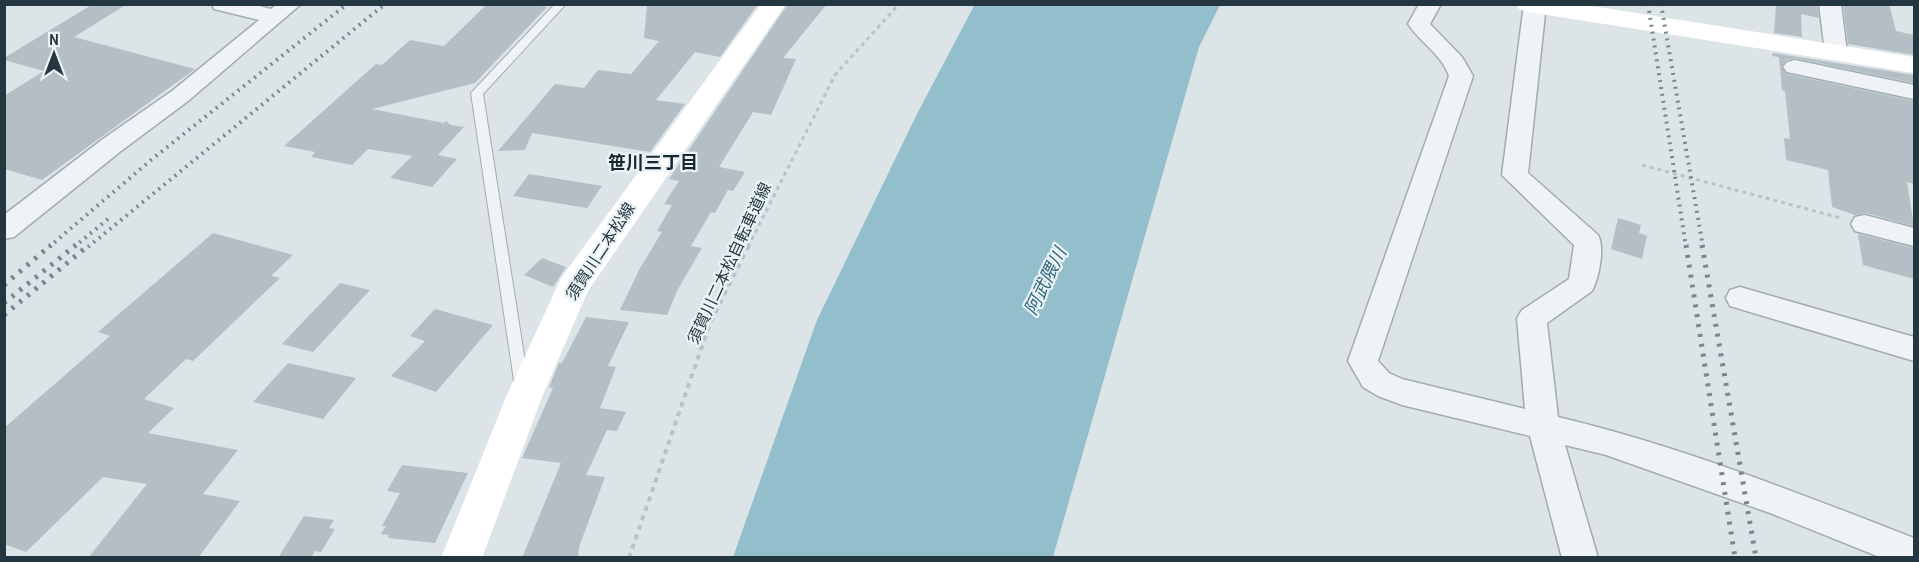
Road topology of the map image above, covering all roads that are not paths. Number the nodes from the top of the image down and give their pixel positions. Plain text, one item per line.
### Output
1 (222, 4) edge
2 (561, 4) edge
3 (774, 4) edge
4 (1430, 4) edge
5 (1830, 4) edge
6 (1533, 5) edge
7 (283, 11) edge
8 (1836, 52) junction
9 (1914, 65) edge
10 (1795, 67) dead end
11 (1914, 92) edge
12 (1865, 224) road end
13 (4, 230) edge
14 (1914, 237) edge
15 (1740, 298) dead end
16 (1914, 349) edge
17 (524, 398) junction
18 (1543, 426) junction
19 (1914, 554) edge
20 (461, 558) edge
21 (1580, 558) edge

1 - 7 street
2 - 17 lane
3 - 17 main road, 須賀川二本松線
4 - 18 street
5 - 8 street
6 - 8 main road
6 - 18 street
7 - 13 street
8 - 9 main road
10 - 11 street
12 - 14 street
15 - 16 street
17 - 20 main road, 須賀川二本松線
18 - 19 street
18 - 21 street

